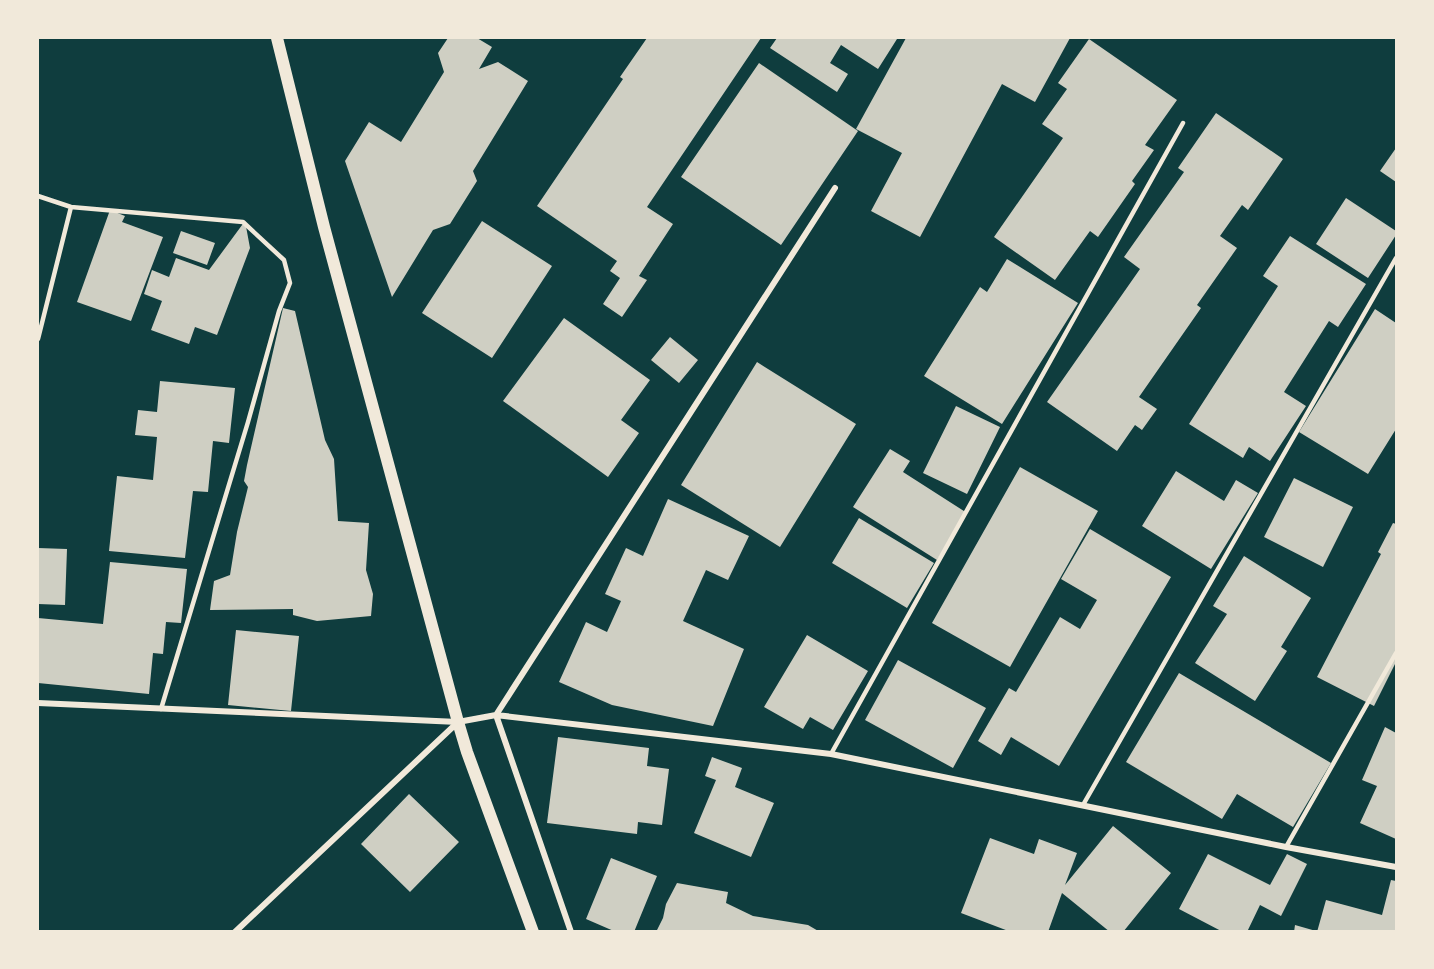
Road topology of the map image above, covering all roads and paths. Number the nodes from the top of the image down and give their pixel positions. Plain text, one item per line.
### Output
1 (277, 38) edge
2 (1183, 123) dead end
3 (835, 188) dead end
4 (38, 196) edge
5 (71, 207) junction
6 (1396, 258) edge
7 (38, 339) edge
8 (1396, 653) edge
9 (38, 703) edge
10 (161, 709) junction
11 (496, 715) junction
12 (458, 722) junction
13 (831, 754) junction
14 (1083, 805) junction
15 (1286, 847) junction
16 (1396, 867) edge
17 (235, 932) edge
18 (533, 932) edge
19 (571, 932) edge

1 - 12 main road
2 - 13 lane
3 - 11 street
4 - 5 lane
5 - 7 lane
5 - 10 lane
6 - 14 lane
8 - 15 lane
9 - 10 street
10 - 12 street
11 - 12 street
11 - 13 street
11 - 19 street
12 - 17 street
12 - 18 main road
13 - 14 street
14 - 15 street
15 - 16 street

